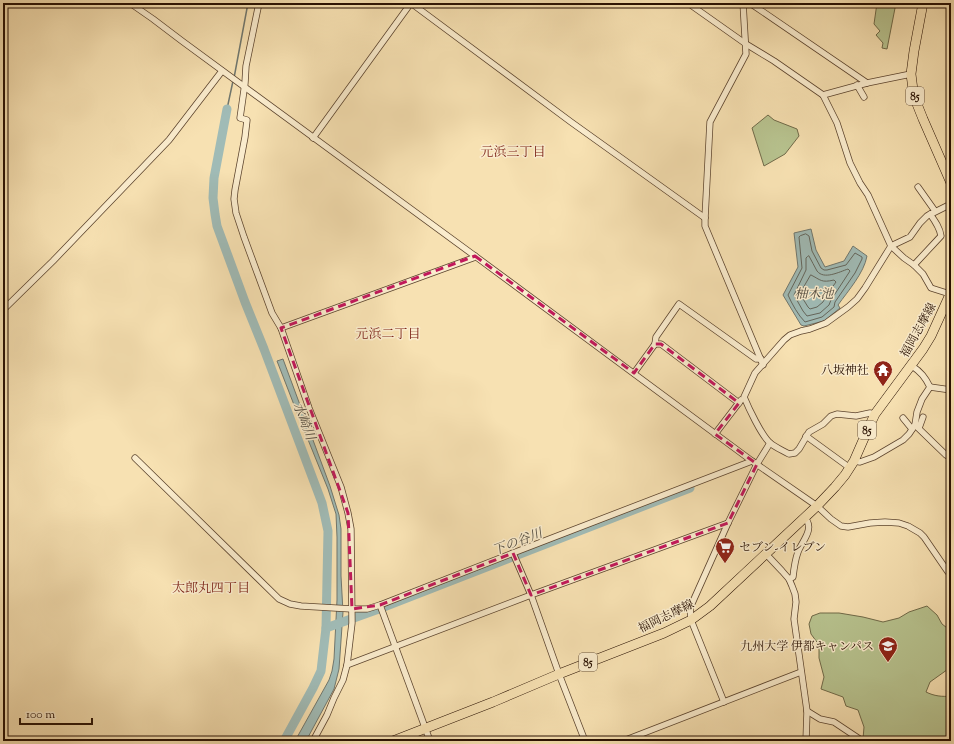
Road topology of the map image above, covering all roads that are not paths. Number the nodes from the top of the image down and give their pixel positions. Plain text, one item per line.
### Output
1 (130, 3) edge
2 (259, 3) edge
3 (411, 3) edge
4 (688, 3) edge
5 (743, 3) edge
6 (750, 3) edge
7 (923, 3) edge
8 (746, 44) junction
9 (222, 71) junction
10 (911, 74) junction
11 (867, 83) junction
12 (857, 85) junction
13 (244, 87) junction
14 (823, 95) junction
15 (864, 97) dead end
16 (313, 138) junction
17 (951, 183) edge
18 (918, 187) dead end
19 (951, 204) edge
20 (933, 213) junction
21 (704, 218) junction
22 (891, 246) junction
23 (475, 256) junction
24 (914, 265) junction
25 (950, 293) edge
26 (3, 310) edge
27 (281, 328) junction
28 (655, 344) junction
29 (762, 362) junction
30 (912, 366) junction
31 (634, 373) junction
32 (930, 387) junction
33 (951, 390) edge
34 (744, 397) junction
35 (739, 403) junction
36 (876, 414) junction
37 (923, 416) dead end
38 (904, 418) dead end
39 (916, 427) junction
40 (715, 434) junction
41 (806, 436) junction
42 (770, 443) junction
43 (135, 458) dead end
44 (951, 458) edge
45 (754, 463) junction
46 (852, 465) junction
47 (817, 506) junction
48 (805, 518) junction
49 (728, 523) junction
50 (766, 554) junction
51 (515, 556) junction
52 (951, 573) edge
53 (789, 579) junction
54 (531, 595) junction
55 (381, 607) junction
56 (350, 609) junction
57 (691, 620) junction
58 (395, 646) junction
59 (347, 665) junction
60 (801, 672) junction
61 (559, 674) junction
62 (724, 702) junction
63 (807, 711) junction
64 (426, 728) junction
65 (861, 740) edge
66 (313, 741) edge
67 (392, 741) edge
68 (430, 741) edge
69 (585, 741) edge
70 (623, 741) edge
71 (806, 741) edge

1 - 9 street
2 - 13 street
3 - 16 street
3 - 21 street
4 - 8 street
5 - 8 street
6 - 11 street
7 - 10 main road, 85
8 - 14 street
8 - 21 street
9 - 13 street
9 - 26 street
10 - 11 street
10 - 17 main road, 85
11 - 12 street
12 - 14 street
12 - 15 street
13 - 16 street
13 - 27 street
14 - 22 street
16 - 23 street
18 - 20 street
19 - 20 street
20 - 22 street
20 - 24 street
21 - 29 street
22 - 24 street
22 - 29 street
23 - 27 street
23 - 31 street
24 - 25 street
25 - 30 main road, 福岡志摩線 / 85
27 - 56 street
28 - 29 street
28 - 31 street
28 - 35 street
29 - 34 street
30 - 32 street
30 - 36 main road, 福岡志摩線 / 85
31 - 40 street
32 - 33 street
32 - 39 street
34 - 35 street
34 - 42 street
35 - 40 street
36 - 41 street
36 - 46 main road, 福岡志摩線 / 85
37 - 39 street
38 - 39 street
39 - 44 street
39 - 46 street
40 - 45 street
41 - 42 street
41 - 46 street
42 - 45 street
43 - 56 street
45 - 47 street
45 - 49 street
45 - 51 street
46 - 47 main road, 福岡志摩線 / 85
47 - 48 main road, 福岡志摩線 / 85
47 - 52 street
48 - 50 main road, 福岡志摩線 / 85
48 - 53 street
49 - 54 street
49 - 57 street
50 - 53 street
50 - 57 main road, 福岡志摩線 / 85
51 - 54 street
51 - 55 street
53 - 60 street
54 - 58 street
54 - 61 street
55 - 56 street
55 - 58 street
56 - 59 street
57 - 61 main road, 福岡志摩線 / 85
57 - 62 street
58 - 59 street
58 - 64 street
59 - 66 street
60 - 62 street
60 - 63 street
61 - 64 main road, 福岡志摩線 / 85
61 - 69 street
62 - 70 street
63 - 65 street
63 - 71 street
64 - 67 main road, 福岡志摩線 / 85
64 - 68 street

